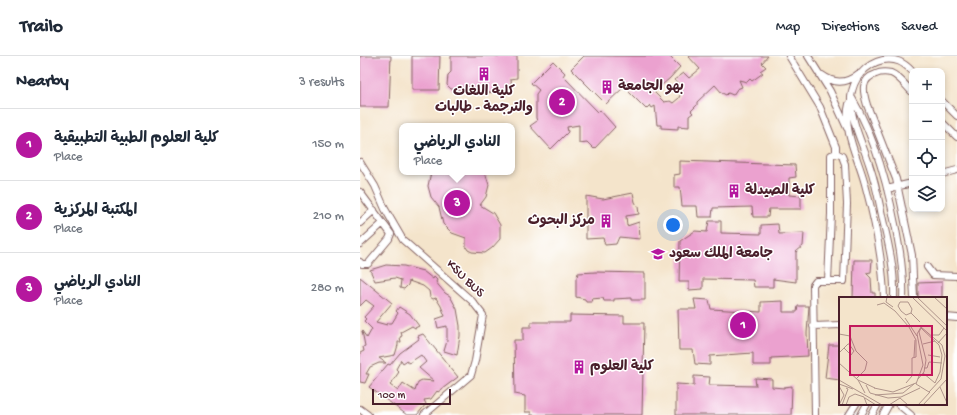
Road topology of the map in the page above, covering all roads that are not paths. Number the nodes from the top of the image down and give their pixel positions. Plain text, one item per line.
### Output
1 (789, 56) edge
2 (808, 56) edge
3 (903, 56) edge
4 (905, 64) junction
5 (909, 68) edge
6 (818, 72) junction
7 (861, 72) junction
8 (909, 89) edge
9 (851, 97) junction
10 (945, 104) edge
11 (957, 116) edge
12 (945, 125) edge
13 (848, 131) junction
14 (957, 137) edge
15 (836, 153) junction
16 (360, 162) edge
17 (957, 170) edge
18 (945, 173) edge
19 (909, 184) edge
20 (898, 187) junction
21 (887, 189) junction
22 (361, 196) edge
23 (374, 210) junction
24 (360, 222) edge
25 (383, 222) junction
26 (360, 244) edge
27 (360, 262) edge
28 (927, 267) dead end
29 (957, 276) edge
30 (828, 280) junction
31 (884, 297) edge
32 (894, 297) edge
33 (903, 297) edge
34 (914, 297) edge
35 (947, 317) edge
36 (957, 318) edge
37 (813, 326) junction
38 (839, 326) edge
39 (855, 405) edge
40 (866, 405) edge
41 (877, 405) edge
42 (889, 405) edge
43 (899, 405) edge
44 (360, 409) edge
45 (368, 415) edge
46 (424, 415) edge
47 (815, 415) edge
48 (849, 415) edge
49 (861, 415) edge
50 (872, 415) edge
51 (884, 415) edge
52 (911, 415) edge

1 - 15 lane
2 - 6 lane
3 - 4 lane
4 - 5 lane
4 - 7 lane
6 - 7 lane
6 - 13 lane
7 - 9 lane
8 - 20 lane
9 - 13 lane
9 - 21 lane
9 - 32 lane
10 - 11 lane
12 - 14 lane
13 - 31 lane
15 - 30 lane
15 - 30 lane
16 - 46 lane, KSU BUS
17 - 18 lane
19 - 20 lane
20 - 21 lane
20 - 34 lane
21 - 33 lane
22 - 23 lane
23 - 24 lane
23 - 25 lane
25 - 26 lane
25 - 27 lane
28 - 29 lane
30 - 37 lane
35 - 36 lane
37 - 38 lane
37 - 47 lane
39 - 48 lane
40 - 49 lane
41 - 50 lane
42 - 51 lane
43 - 52 lane
44 - 45 lane

